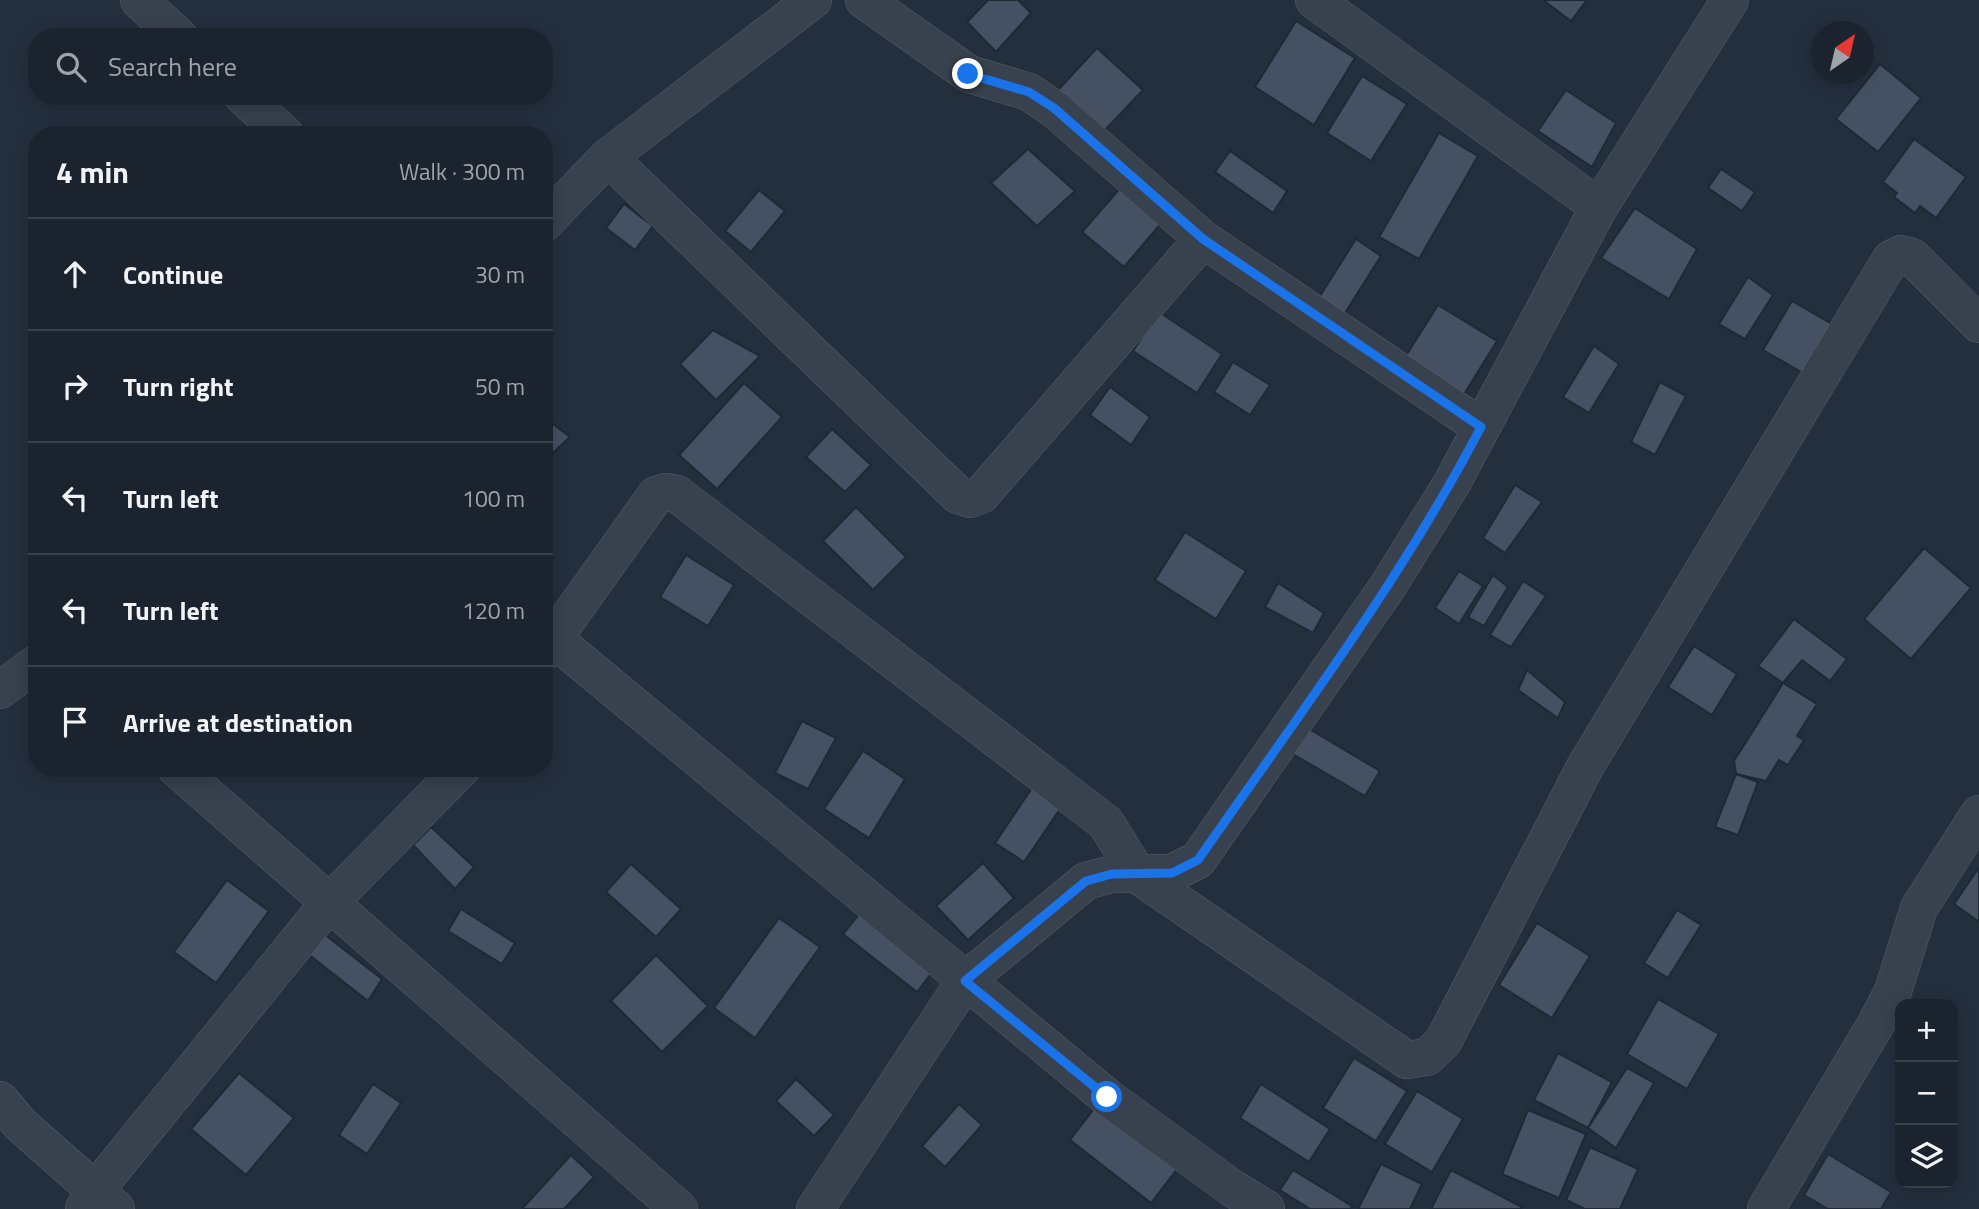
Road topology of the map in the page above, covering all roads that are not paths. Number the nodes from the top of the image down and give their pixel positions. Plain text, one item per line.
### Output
1 (139, 0) edge
2 (813, 0) edge
3 (864, 0) edge
4 (1314, 0) edge
5 (1730, 0) edge
6 (169, 28) edge
7 (253, 105) edge
8 (275, 126) edge
9 (608, 157) junction
10 (1599, 207) junction
11 (553, 214) edge
12 (1203, 239) junction
13 (1979, 324) edge
14 (1481, 427) junction
15 (553, 633) edge
16 (553, 644) edge
17 (28, 670) edge
18 (0, 690) edge
19 (186, 777) edge
20 (453, 777) edge
21 (1106, 823) junction
22 (1974, 831) edge
23 (1138, 875) junction
24 (1086, 881) junction
25 (329, 903) junction
26 (965, 981) junction
27 (0, 1100) edge
28 (1226, 1198) edge
29 (98, 1203) edge
30 (679, 1209) edge
31 (815, 1209) edge
32 (1266, 1209) edge
33 (1766, 1209) edge

1 - 6 street
2 - 9 street
3 - 12 street
4 - 10 street
5 - 10 street
7 - 8 street
9 - 11 street
9 - 12 street
10 - 14 street
12 - 14 street
13 - 23 street
14 - 23 street
15 - 21 street
16 - 26 street
17 - 18 street
19 - 25 street
20 - 25 street
21 - 23 street
21 - 24 street
22 - 33 street
23 - 24 street
24 - 26 street
25 - 29 street
25 - 30 street
26 - 28 street
26 - 31 street
27 - 29 street
28 - 32 street

